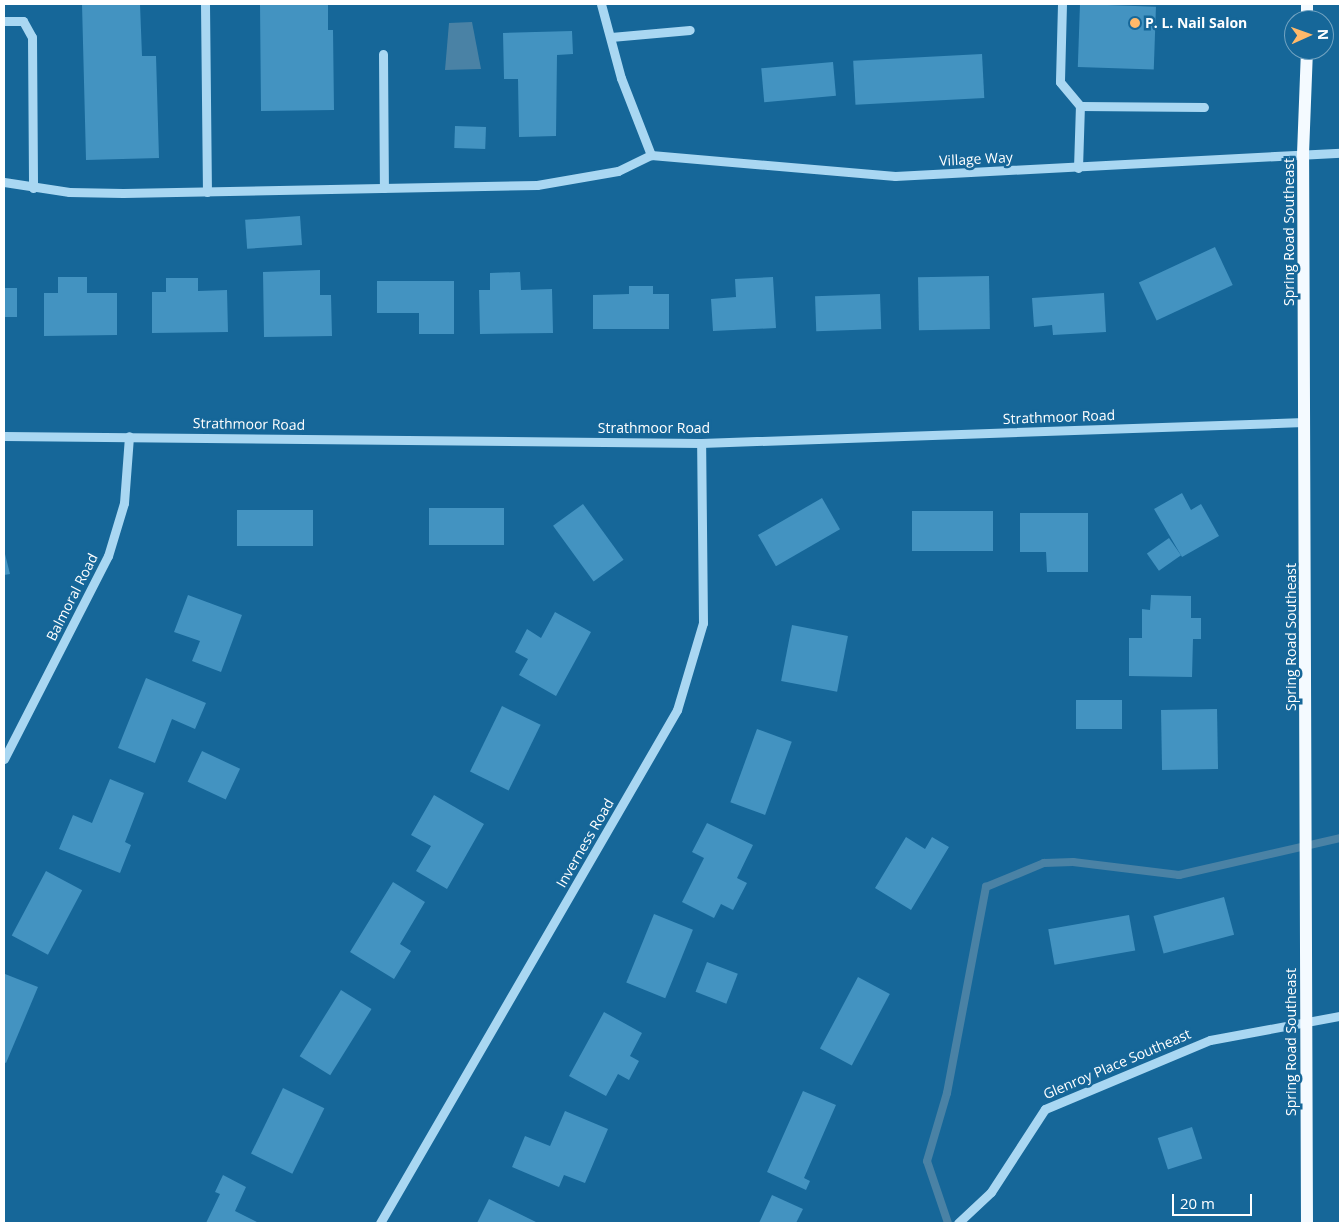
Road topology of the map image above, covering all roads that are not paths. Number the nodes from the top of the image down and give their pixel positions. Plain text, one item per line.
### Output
1 (205, 4) edge
2 (601, 4) edge
3 (1062, 4) edge
4 (4, 21) edge
5 (690, 30) dead end
6 (611, 38) junction
7 (383, 54) dead end
8 (1307, 60) edge
9 (1080, 106) junction
10 (1204, 107) dead end
11 (1340, 153) edge
12 (1303, 154) junction
13 (651, 155) junction
14 (1078, 168) junction
15 (4, 182) edge
16 (33, 188) junction
17 (384, 188) junction
18 (207, 192) junction
19 (1304, 422) junction
20 (4, 436) edge
21 (129, 436) junction
22 (701, 443) junction
23 (4, 758) edge
24 (1340, 1016) edge
25 (1306, 1020) junction
26 (380, 1223) edge
27 (958, 1223) edge
28 (1307, 1223) edge

1 - 18 street
2 - 6 street
3 - 9 street
4 - 16 street
5 - 6 street
6 - 13 street
7 - 17 street
8 - 12 main road, Spring Road Southeast
9 - 10 street
9 - 14 street
11 - 12 street, Village Way
12 - 14 street, Village Way
12 - 19 main road, Spring Road Southeast
13 - 14 street, Village Way
13 - 17 street
15 - 16 street
16 - 18 street
17 - 18 street
19 - 22 street, Strathmoor Road
19 - 25 main road, Spring Road Southeast
20 - 21 street, Strathmoor Road
21 - 22 street, Strathmoor Road
21 - 23 street, Balmoral Road
22 - 26 street, Inverness Road
24 - 25 street, Glenroy Place Southeast
25 - 27 street, Glenroy Place Southeast
25 - 28 main road, Spring Road Southeast

